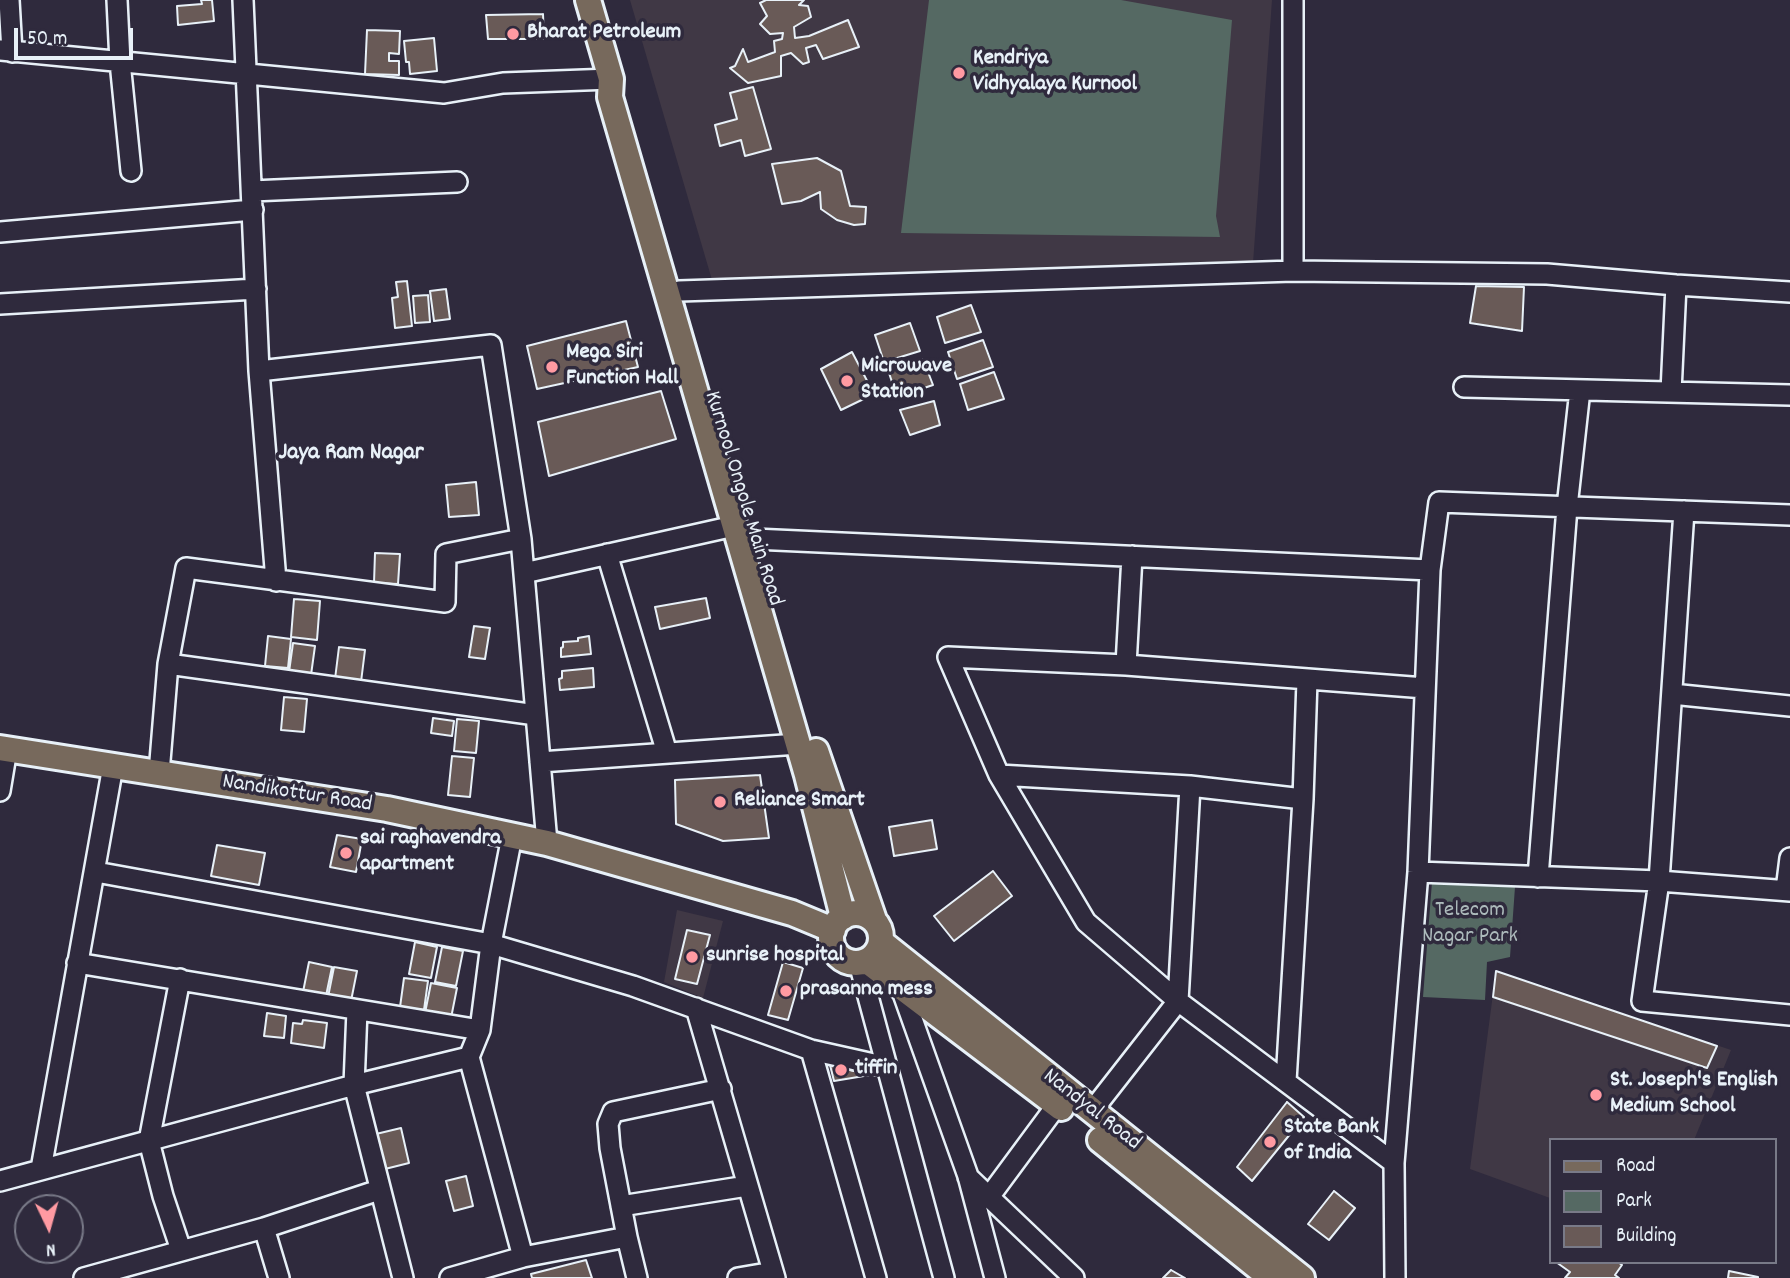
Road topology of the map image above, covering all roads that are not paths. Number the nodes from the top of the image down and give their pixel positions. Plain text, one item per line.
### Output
1 (9, 0) edge
2 (117, 0) edge
3 (243, 0) edge
4 (588, 0) edge
5 (1293, 0) edge
6 (6, 51) edge
7 (120, 62) junction
8 (247, 74) junction
9 (611, 79) junction
10 (131, 171) dead end
11 (457, 182) dead end
12 (252, 201) junction
13 (0, 232) edge
14 (1293, 271) junction
15 (1676, 285) junction
16 (256, 289) junction
17 (679, 291) junction
18 (1790, 292) edge
19 (0, 304) edge
20 (259, 371) junction
21 (1464, 387) dead end
22 (1580, 390) junction
23 (1671, 392) junction
24 (1790, 394) edge
25 (1567, 507) junction
26 (1684, 511) junction
27 (1790, 515) edge
28 (744, 533) junction
29 (521, 539) junction
30 (607, 554) junction
31 (1132, 556) junction
32 (1430, 570) junction
33 (524, 573) junction
34 (276, 581) junction
35 (168, 664) junction
36 (1126, 665) junction
37 (1307, 681) junction
38 (1425, 688) junction
39 (1672, 694) junction
40 (1790, 706) edge
41 (536, 715) junction
42 (798, 744) junction
43 (4, 749) edge
44 (667, 753) junction
45 (540, 762) junction
46 (113, 766) junction
47 (159, 773) junction
48 (999, 775) junction
49 (1190, 786) junction
50 (0, 791) edge
51 (1303, 799) junction
52 (512, 836) junction
53 (547, 843) junction
54 (1790, 858) edge
55 (96, 872) junction
56 (1418, 872) junction
57 (1538, 877) junction
58 (1659, 881) junction
59 (1788, 890) edge
60 (838, 923) junction
61 (491, 944) junction
62 (870, 947) junction
63 (78, 963) junction
64 (180, 979) junction
65 (901, 988) junction
66 (1178, 1001) junction
67 (696, 1008) junction
68 (357, 1010) junction
69 (1790, 1015) edge
70 (480, 1030) junction
71 (811, 1050) junction
72 (469, 1057) junction
73 (887, 1067) junction
74 (1286, 1081) junction
75 (354, 1085) junction
76 (721, 1089) junction
77 (1058, 1105) junction
78 (1092, 1111) junction
79 (149, 1140) junction
80 (1394, 1163) junction
81 (41, 1169) junction
82 (968, 1176) junction
83 (0, 1181) edge
84 (747, 1186) junction
85 (379, 1190) junction
86 (989, 1197) junction
87 (621, 1206) junction
88 (264, 1228) junction
89 (626, 1237) junction
90 (181, 1250) junction
91 (523, 1257) junction
92 (774, 1275) edge
93 (84, 1278) edge
94 (279, 1278) edge
95 (403, 1278) edge
96 (450, 1278) edge
97 (637, 1278) edge
98 (738, 1278) edge
99 (876, 1278) edge
100 (943, 1278) edge
101 (995, 1278) edge
102 (1074, 1278) edge
103 (1271, 1278) edge
104 (1302, 1278) edge
105 (1395, 1278) edge

1 - 6 street
2 - 7 street
3 - 8 street
4 - 9 main road, Kurnool Ongole Main Road
5 - 14 street
6 - 7 street
7 - 8 street
7 - 10 street
8 - 9 street
8 - 12 street
9 - 17 main road, Kurnool Ongole Main Road
9 - 28 main road, Kurnool Ongole Main Road
11 - 12 street
12 - 13 street
12 - 16 street
14 - 15 street
14 - 17 street
15 - 18 street
15 - 23 street
16 - 19 street
16 - 20 street
17 - 28 main road, Kurnool Ongole Main Road
20 - 29 street
20 - 34 street
21 - 22 street
22 - 23 street
22 - 25 street
23 - 24 street
25 - 26 street
25 - 32 street
25 - 57 street
26 - 27 street
26 - 39 street
28 - 30 street
28 - 31 street
28 - 42 main road, Kurnool Ongole Main Road
28 - 62 main road, Kurnool Ongole Main Road
29 - 33 street
29 - 34 street
30 - 33 street
30 - 44 street
31 - 32 street
31 - 36 street
32 - 38 street
33 - 41 street
34 - 35 street
35 - 41 street
35 - 47 street
36 - 37 street
36 - 48 street
37 - 38 street
37 - 51 street
38 - 56 street
39 - 40 street
39 - 58 street
41 - 45 street
42 - 44 street
42 - 60 main road, Kurnool Ongole Main Road
43 - 46 main road, Nandikottur Road
43 - 50 street
44 - 45 street
45 - 53 street
46 - 47 main road, Nandikottur Road
46 - 55 street
47 - 52 main road, Nandikottur Road
48 - 49 street
48 - 66 street
49 - 51 street
49 - 66 street
51 - 74 street
52 - 53 main road, Nandikottur Road
52 - 61 street
53 - 60 main road, Nandikottur Road
54 - 59 street
55 - 61 street
55 - 63 street
56 - 57 street
56 - 80 street
57 - 58 street
58 - 59 street
58 - 69 street
60 - 62 main road, Nandikottur Road
60 - 62 main road, Kurnool Ongole Main Road
61 - 67 street
61 - 70 street
62 - 65 main road, Nandyal Road
62 - 73 street
62 - 78 main road, Nandyal Road
63 - 64 street
63 - 81 street
64 - 68 street
64 - 79 street
65 - 77 main road, Nandyal Road
65 - 82 street
66 - 74 street
66 - 78 street
67 - 71 street
67 - 76 street
68 - 70 street
68 - 75 street
70 - 72 street
71 - 73 street
71 - 99 street
72 - 75 street
72 - 91 street
73 - 100 street
74 - 80 street
75 - 79 street
75 - 85 street
76 - 84 street
76 - 87 street
77 - 86 street
77 - 103 main road, Nandyal Road
78 - 104 main road, Nandyal Road
79 - 81 street
79 - 90 street
80 - 105 street
81 - 83 street
82 - 86 street
82 - 101 street
84 - 87 street
84 - 92 street
85 - 88 street
85 - 95 street
86 - 102 street
87 - 89 street
88 - 90 street
88 - 94 street
89 - 91 street
89 - 97 street
90 - 93 street
91 - 96 street
92 - 98 street

